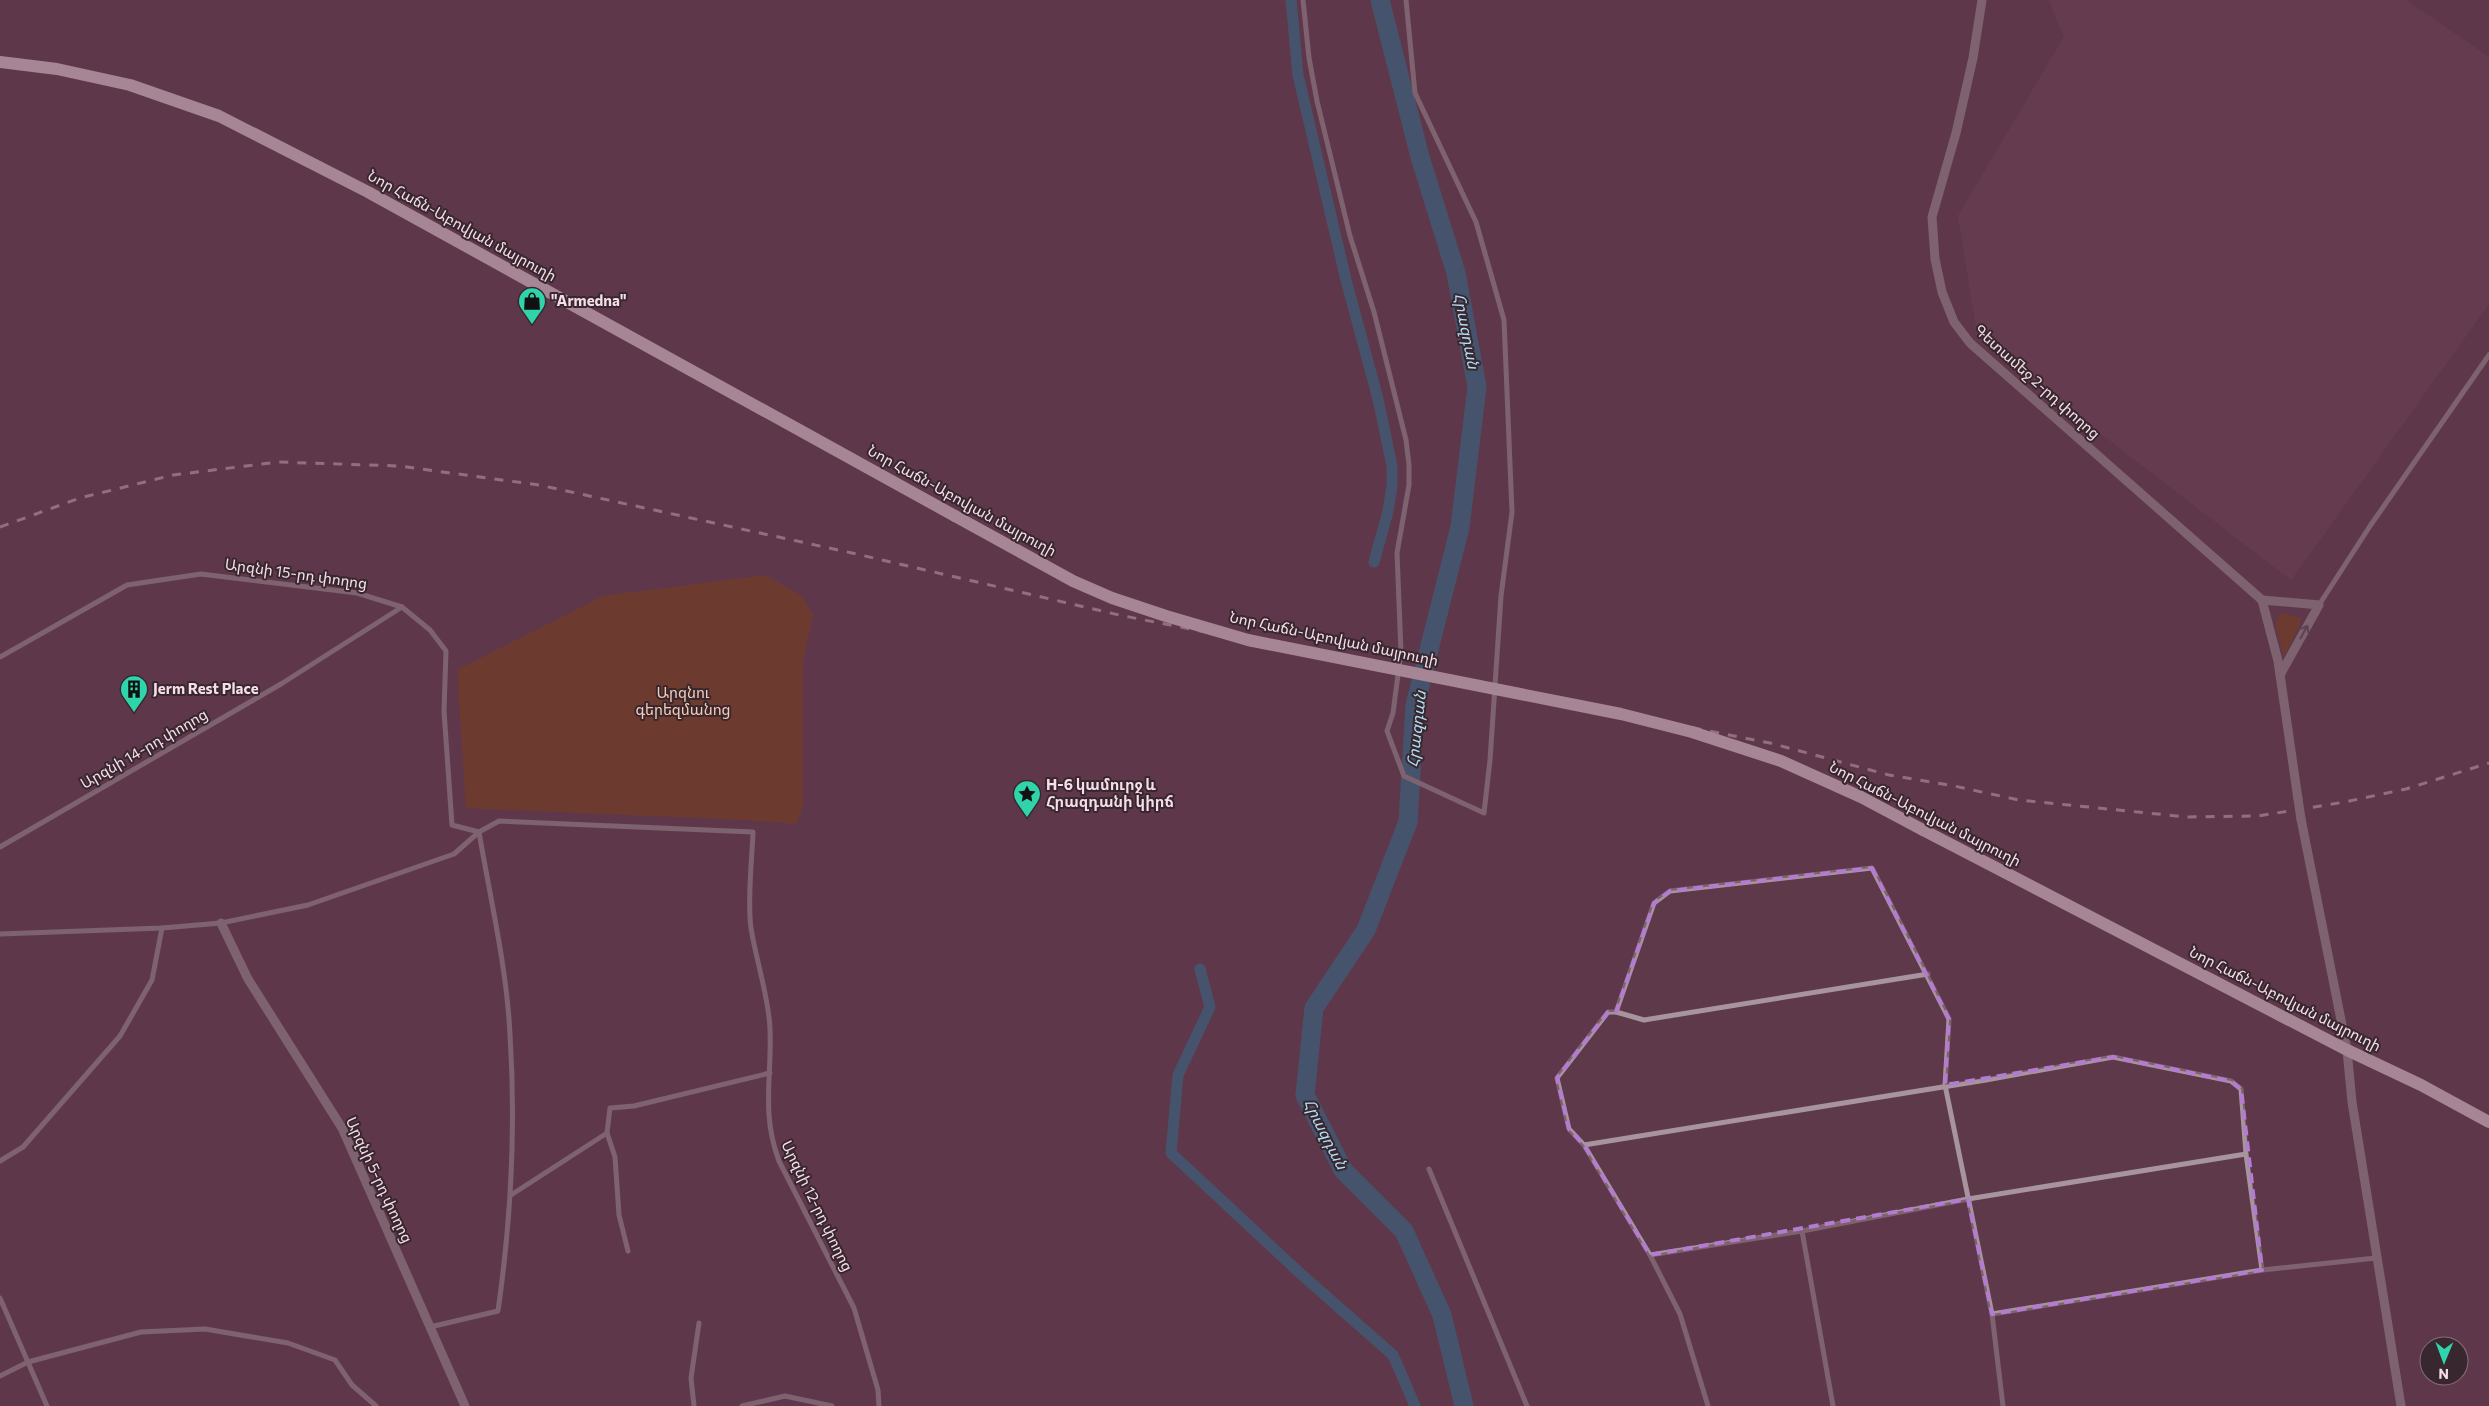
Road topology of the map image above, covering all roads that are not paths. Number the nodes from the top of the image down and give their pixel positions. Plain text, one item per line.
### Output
1 (1303, 0) edge
2 (1406, 0) edge
3 (1982, 0) edge
4 (0, 62) edge
5 (2489, 355) edge
6 (2262, 600) junction
7 (2318, 605) junction
8 (402, 607) junction
9 (0, 657) edge
10 (2280, 675) junction
11 (479, 832) junction
12 (0, 847) edge
13 (221, 923) junction
14 (162, 928) junction
15 (0, 934) edge
16 (1928, 974) junction
17 (1616, 1012) junction
18 (2347, 1050) junction
19 (770, 1073) junction
20 (1945, 1085) junction
21 (2489, 1122) edge
22 (607, 1133) junction
23 (1584, 1145) junction
24 (2246, 1154) junction
25 (0, 1160) edge
26 (1429, 1169) dead end
27 (511, 1195) junction
28 (1968, 1199) junction
29 (1802, 1231) junction
30 (628, 1251) dead end
31 (1650, 1255) junction
32 (2376, 1258) junction
33 (2262, 1270) junction
34 (0, 1298) edge
35 (1992, 1314) junction
36 (699, 1323) dead end
37 (430, 1327) junction
38 (28, 1362) junction
39 (0, 1376) edge
40 (46, 1406) edge
41 (376, 1406) edge
42 (465, 1406) edge
43 (694, 1406) edge
44 (742, 1406) edge
45 (832, 1406) edge
46 (879, 1406) edge
47 (1527, 1406) edge
48 (1708, 1406) edge
49 (1833, 1406) edge
50 (2003, 1406) edge
51 (2401, 1406) edge

1 - 2 street
3 - 6 street, Գետամեջ 2-րդ փողոց
4 - 18 main road, Նոր Հաճն-Աբովյան մայրուղի, bridge
5 - 7 street
6 - 7 street
6 - 10 street
10 -> 7 street
8 - 9 street, Արզնի 15-րդ փողոց
8 - 11 street, Արզնի 15-րդ փողոց
8 - 12 street, Արզնի 14-րդ փողոց
10 - 18 street, bridge
11 - 13 street
11 - 19 street, Արզնի 12-րդ փողոց
11 - 27 street
13 - 14 street
13 - 37 street, Արզնի 5-րդ փողոց
14 - 15 street
14 - 25 street
16 - 17 street
16 - 17 street
16 - 20 street
17 - 23 street
18 - 21 main road, Նոր Հաճն-Աբովյան մայրուղի
18 - 32 street
19 - 22 street
19 - 46 street, Արզնի 12-րդ փողոց
20 - 23 street
20 - 24 street
20 - 28 street
22 - 27 street
22 - 30 street
23 - 31 street
24 - 28 street
24 - 33 street
26 - 47 street
27 - 37 street
28 - 29 street
28 - 35 street
29 - 31 street
29 - 49 street
31 - 48 street
32 - 33 street
32 - 51 street
33 - 35 street
34 - 38 street
35 - 50 street
36 - 43 street
37 - 42 street, Արզնի 5-րդ փողոց
38 - 39 street
38 - 40 street
38 - 41 street
44 - 45 street

